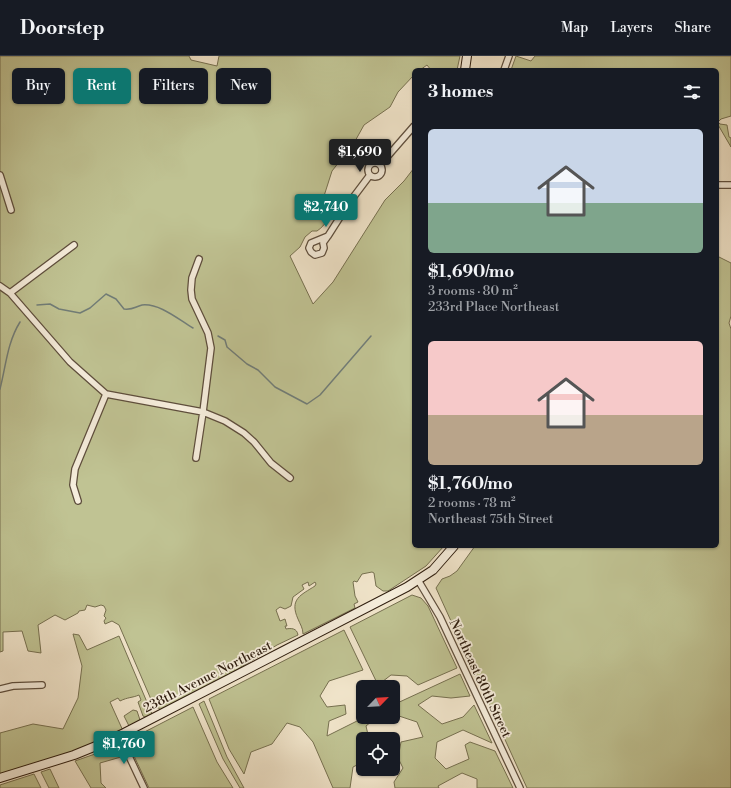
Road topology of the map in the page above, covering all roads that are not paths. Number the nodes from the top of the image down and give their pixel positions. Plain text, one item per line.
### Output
1 (467, 56) edge
2 (509, 56) edge
3 (465, 68) edge
4 (505, 68) edge
5 (412, 128) edge
6 (380, 165) junction
7 (0, 175) edge
8 (370, 175) junction
9 (719, 185) edge
10 (731, 185) edge
11 (11, 210) dead end
12 (328, 236) dead end
13 (74, 245) dead end
14 (199, 258) dead end
15 (0, 286) edge
16 (10, 293) junction
17 (106, 394) junction
18 (203, 412) junction
19 (196, 458) dead end
20 (290, 478) dead end
21 (78, 501) dead end
22 (452, 548) edge
23 (418, 580) junction
24 (42, 685) dead end
25 (0, 689) edge
26 (119, 735) junction
27 (0, 778) edge
28 (144, 788) edge
29 (520, 788) edge

1 - 3 street
2 - 4 street
5 - 6 street
6 - 8 street
6 - 8 street
7 - 11 street
8 - 12 street
9 - 10 street
13 - 16 street
14 - 18 street
15 - 16 street
16 - 17 street
17 - 18 street
17 - 21 street
18 - 19 street
18 - 20 street
22 - 23 street, 238th Avenue Northeast
23 - 26 street, 238th Avenue Northeast
23 - 29 street, Northeast 80th Street
24 - 25 street
26 - 27 street, 238th Avenue Northeast
26 - 28 street

